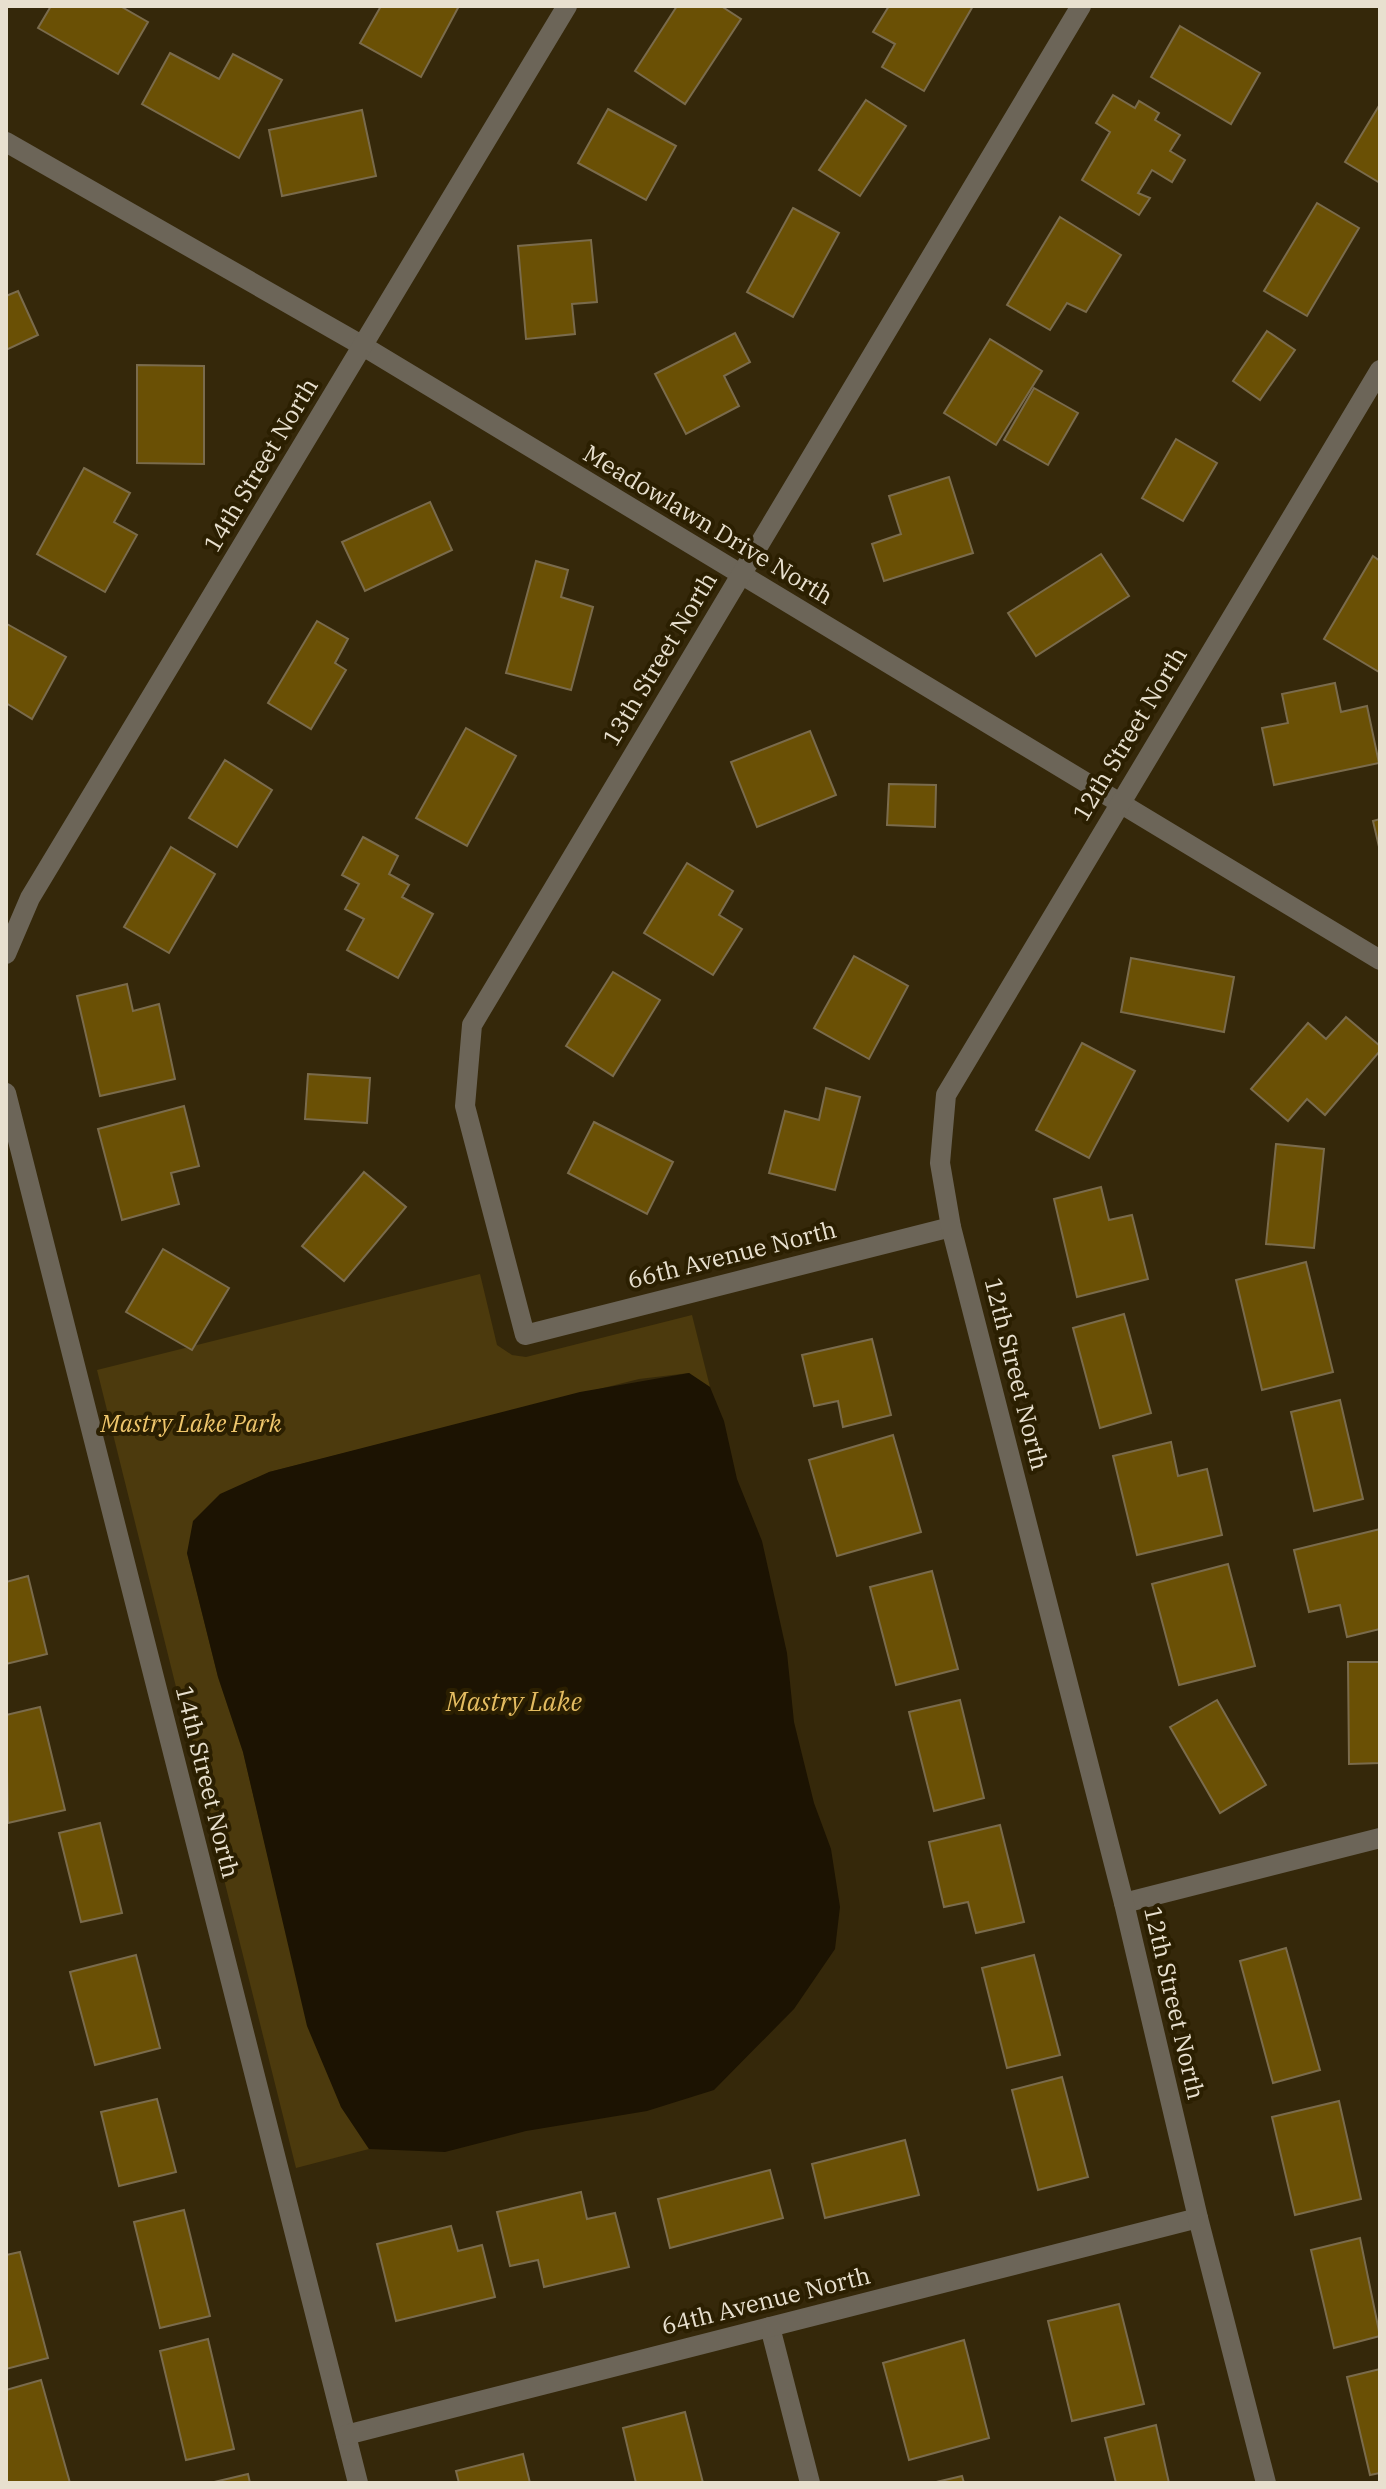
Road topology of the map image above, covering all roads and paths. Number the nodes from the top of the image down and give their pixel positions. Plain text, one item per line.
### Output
1 (567, 6) edge
2 (1081, 6) edge
3 (6, 142) edge
4 (363, 346) junction
5 (1380, 370) edge
6 (740, 575) junction
7 (1118, 802) junction
8 (6, 954) edge
9 (1380, 960) edge
10 (6, 1093) edge
11 (951, 1227) junction
12 (525, 1335) joint
13 (1380, 1838) edge
14 (1124, 1903) junction
15 (1198, 2218) junction
16 (770, 2327) junction
17 (346, 2435) junction
18 (358, 2483) edge
19 (810, 2483) edge
20 (1266, 2483) edge

1 - 4 street, 14th Street North
2 - 6 street, 13th Street North
3 - 4 street, Meadowlawn Drive North
4 - 6 street, Meadowlawn Drive North
4 - 8 street, 14th Street North
5 - 7 street, 12th Street North
6 - 7 street, Meadowlawn Drive North
6 - 12 street, 13th Street North
7 - 9 street, Meadowlawn Drive North
7 - 11 street, 12th Street North
10 - 17 street, 14th Street North
11 - 12 street, 66th Avenue North
11 - 14 street, 12th Street North
13 - 14 street
14 - 15 street, 12th Street North
15 - 16 street, 64th Avenue North
15 - 20 street, 12th Street North
16 - 17 street, 64th Avenue North
16 - 19 street
17 - 18 street, 14th Street North

